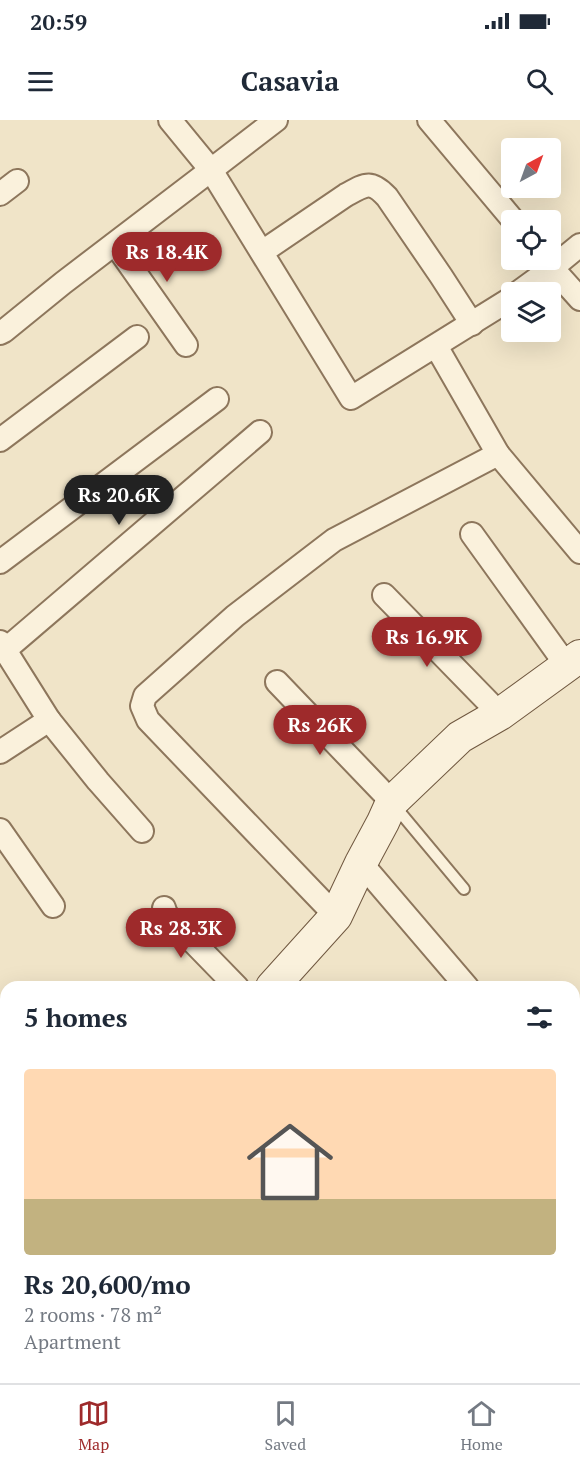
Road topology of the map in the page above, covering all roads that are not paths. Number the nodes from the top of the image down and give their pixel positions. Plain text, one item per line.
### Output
1 (170, 120) edge
2 (276, 120) edge
3 (429, 120) edge
4 (211, 170) junction
5 (505, 210) edge
6 (115, 244) junction
7 (580, 245) edge
8 (262, 252) junction
9 (561, 257) edge
10 (543, 270) edge
11 (554, 270) edge
12 (530, 282) edge
13 (580, 299) edge
14 (501, 305) edge
15 (472, 324) junction
16 (0, 333) edge
17 (137, 337) dead end
18 (186, 345) dead end
19 (436, 346) junction
20 (217, 399) dead end
21 (260, 432) dead end
22 (0, 440) edge
23 (498, 454) junction
24 (471, 534) dead end
25 (580, 552) edge
26 (0, 562) edge
27 (384, 595) dead end
28 (2, 646) edge
29 (574, 661) edge
30 (277, 681) dead end
31 (500, 714) junction
32 (49, 720) junction
33 (0, 752) edge
34 (392, 802) junction
35 (0, 830) edge
36 (142, 831) dead end
37 (361, 863) junction
38 (464, 889) dead end
39 (53, 906) dead end
40 (164, 908) dead end
41 (336, 916) junction
42 (231, 981) edge
43 (277, 981) edge
44 (462, 981) edge

1 - 4 street
2 - 4 street
3 - 5 street
4 - 6 street
4 - 8 street
6 - 16 street
6 - 18 street
7 - 9 street
8 - 15 street
8 - 19 street
10 - 12 street
11 - 13 street
14 - 15 street
15 - 19 street
17 - 22 street
19 - 23 street
20 - 26 street
21 - 28 street
23 - 25 street
23 - 41 street
24 - 29 street
27 - 31 street
28 - 32 street
29 - 31 street
30 - 34 street
31 - 34 street
32 - 33 street
32 - 36 street
34 - 37 street
34 - 38 lane
35 - 39 street
37 - 41 street
37 - 44 street
40 - 42 street
41 - 43 street

